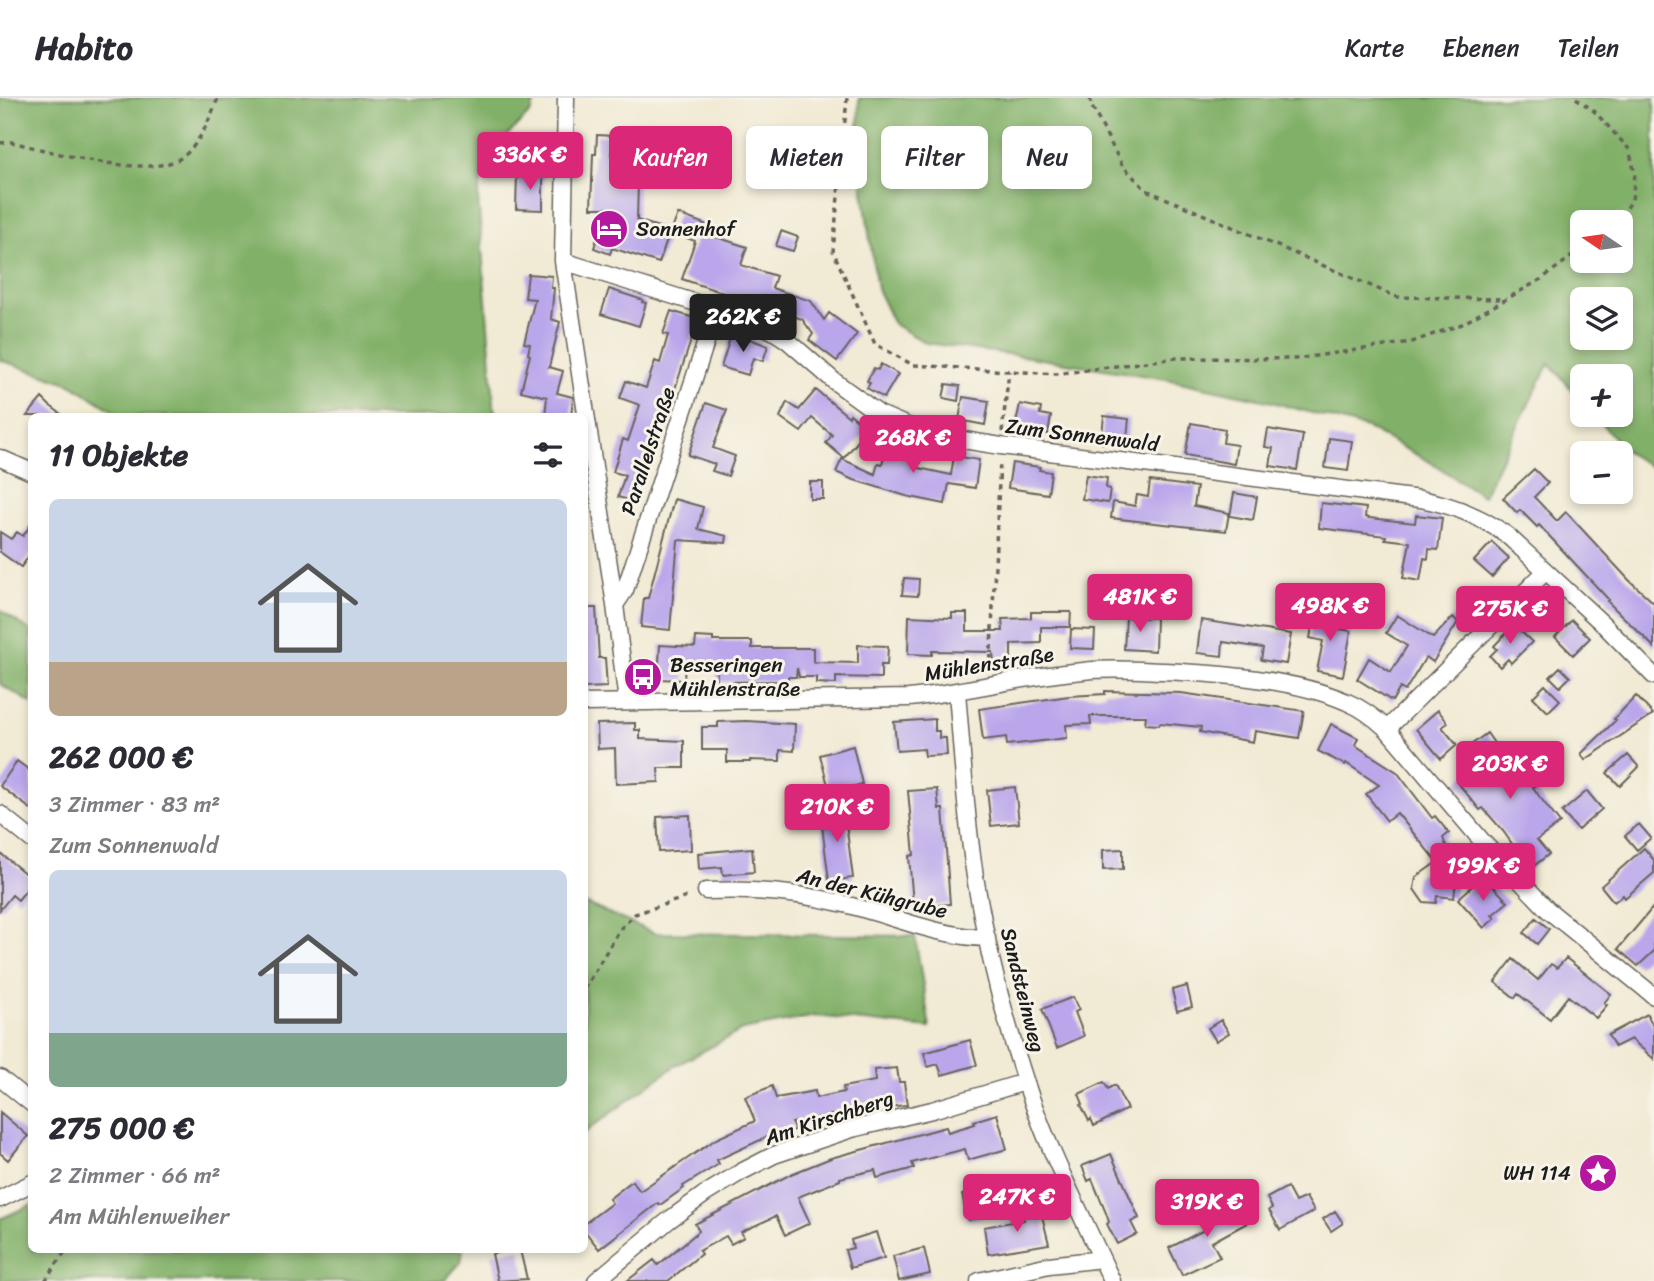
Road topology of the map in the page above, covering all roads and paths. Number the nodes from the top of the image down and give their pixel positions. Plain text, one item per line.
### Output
1 (218, 98) edge
2 (566, 98) edge
3 (847, 98) edge
4 (1090, 98) edge
5 (1576, 98) edge
6 (0, 143) edge
7 (1626, 210) edge
8 (1570, 258) edge
9 (563, 261) junction
10 (1504, 299) junction
11 (717, 308) junction
12 (1009, 371) junction
13 (586, 413) edge
14 (588, 426) edge
15 (1001, 446) junction
16 (0, 458) edge
17 (28, 470) edge
18 (1545, 572) junction
19 (615, 605) junction
20 (1654, 676) edge
21 (989, 686) junction
22 (957, 693) junction
23 (627, 702) junction
24 (588, 703) edge
25 (1387, 729) junction
26 (0, 814) edge
27 (28, 837) edge
28 (705, 891) joint
29 (987, 938) junction
30 (588, 982) edge
31 (1654, 996) edge
32 (0, 1078) edge
33 (1025, 1083) junction
34 (28, 1101) edge
35 (28, 1185) edge
36 (0, 1199) edge
37 (64, 1253) edge
38 (1102, 1259) junction
39 (45, 1281) edge
40 (596, 1281) edge
41 (979, 1281) edge
42 (1112, 1281) edge

1 - 6 path
2 - 9 street
3 - 12 path
4 - 10 path
5 - 7 path
8 - 10 path
9 - 11 street, Zum Sonnenwald
9 - 13 street
10 - 12 path
11 - 15 street, Zum Sonnenwald
11 - 19 street, Parallelstraße
12 - 15 path
14 - 19 street
15 - 18 street, Zum Sonnenwald
15 - 21 path
16 - 17 street
18 - 20 street, Zum Sonnenwald
18 - 25 street
19 - 23 street
21 - 22 street, Mühlenstraße
21 - 25 street, Mühlenstraße
22 - 23 street, Mühlenstraße
22 - 29 street, Sandsteinweg
23 - 24 street, Mühlenstraße
25 - 31 street, Mühlenstraße
26 - 27 street
28 - 29 street, An der Kühgrube
28 - 30 path
29 - 33 street, Sandsteinweg
32 - 34 street
33 - 38 street, Sandsteinweg
33 - 40 street, Am Kirschberg
35 - 36 street
37 - 39 path
38 - 41 street
38 - 42 street, Sandsteinweg

